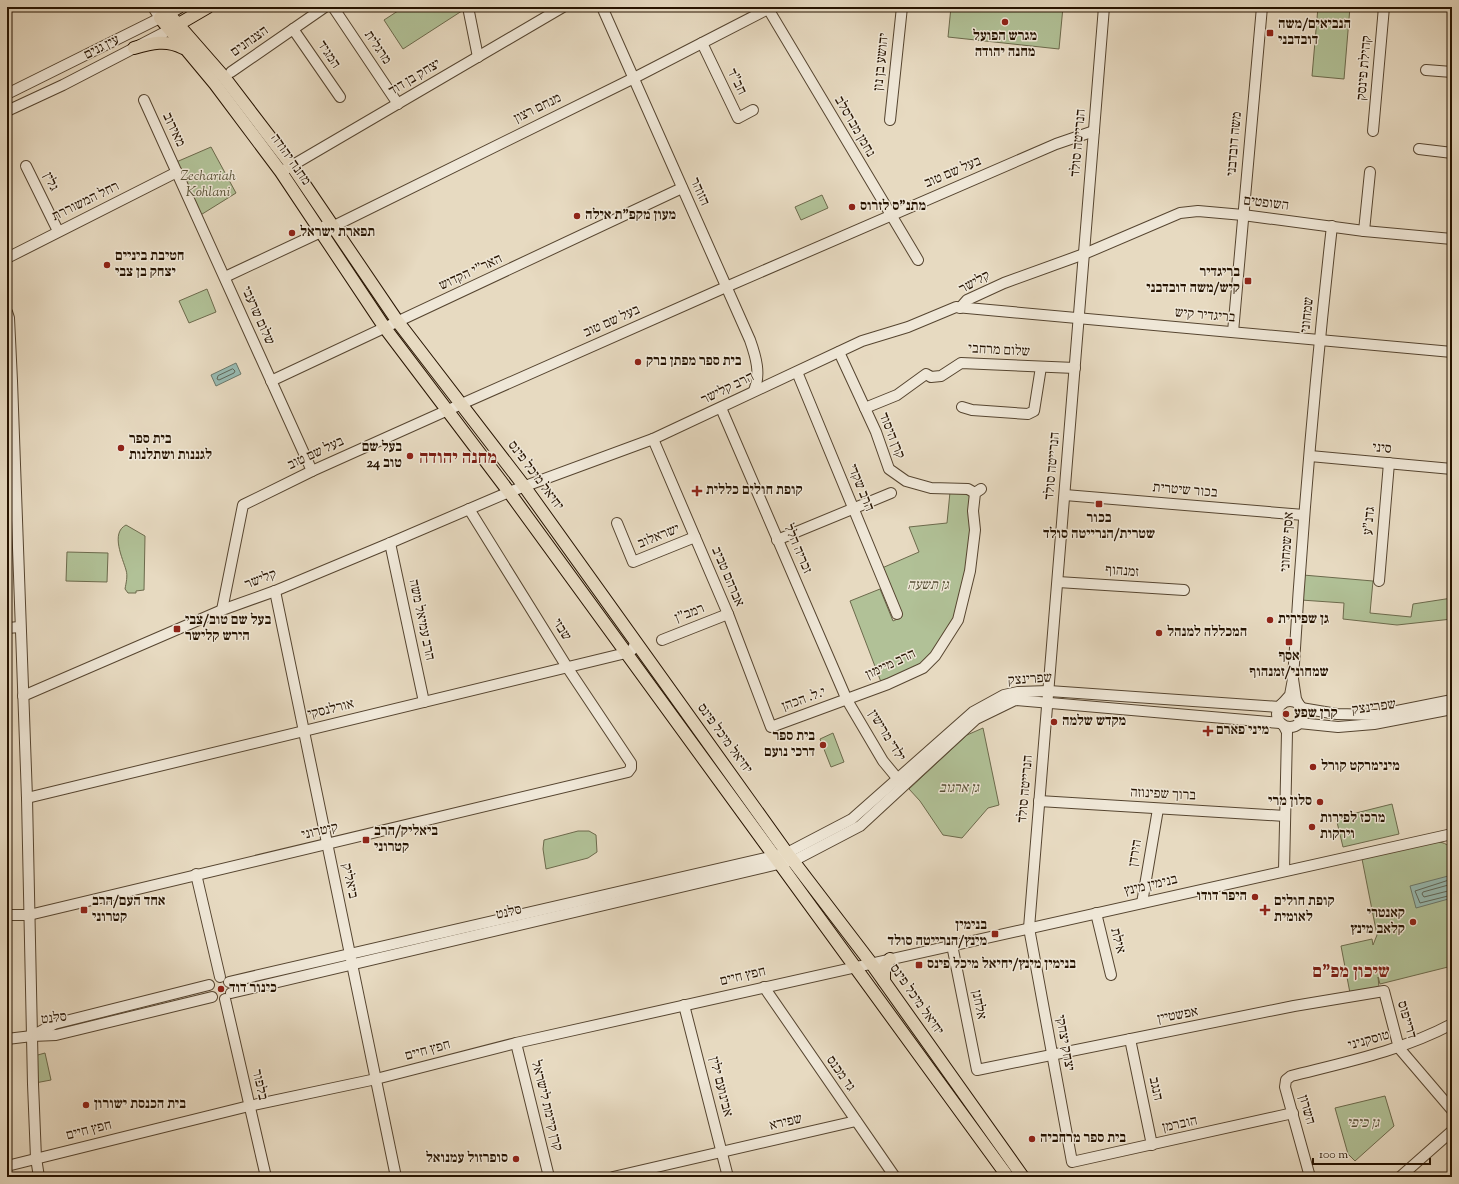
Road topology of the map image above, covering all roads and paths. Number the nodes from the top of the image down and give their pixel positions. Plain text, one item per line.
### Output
1 (153, 7) edge
2 (179, 7) edge
3 (208, 7) edge
4 (325, 7) edge
5 (333, 7) edge
6 (468, 7) edge
7 (563, 7) edge
8 (602, 7) edge
9 (902, 7) edge
10 (1104, 7) edge
11 (1262, 7) edge
12 (1384, 7) edge
13 (768, 8) edge
14 (164, 13) edge
15 (173, 27) junction
16 (293, 29) junction
17 (702, 44) junction
18 (134, 48) junction
19 (186, 49) junction
20 (478, 57) junction
21 (1426, 70) dead end
22 (231, 72) dead end
23 (1452, 72) edge
24 (634, 78) junction
25 (7, 94) edge
26 (340, 98) dead end
27 (144, 100) dead end
28 (398, 104) junction
29 (7, 110) edge
30 (753, 110) dead end
31 (890, 120) dead end
32 (1094, 131) junction
33 (1373, 131) dead end
34 (1419, 149) dead end
35 (1452, 153) edge
36 (26, 166) dead end
37 (287, 169) junction
38 (177, 172) junction
39 (1370, 172) dead end
40 (682, 188) junction
41 (1243, 215) junction
42 (890, 216) junction
43 (1332, 226) junction
44 (326, 229) junction
45 (1364, 230) junction
46 (58, 231) junction
47 (1452, 239) edge
48 (1084, 254) junction
49 (7, 258) edge
50 (918, 260) dead end
51 (225, 277) junction
52 (1004, 283) joint
53 (726, 287) junction
54 (958, 307) junction
55 (7, 312) edge
56 (1079, 318) junction
57 (398, 322) junction
58 (385, 328) junction
59 (1233, 332) junction
60 (1319, 340) junction
61 (839, 352) junction
62 (1452, 352) edge
63 (1041, 367) junction
64 (1075, 368) junction
65 (797, 372) junction
66 (271, 381) junction
67 (754, 391) junction
68 (461, 404) junction
69 (962, 407) dead end
70 (1314, 407) joint
71 (721, 408) junction
72 (864, 408) junction
73 (448, 410) junction
74 (653, 439) junction
75 (1310, 456) junction
76 (1389, 464) junction
77 (1452, 469) edge
78 (312, 471) junction
79 (524, 486) junction
80 (978, 491) joint
81 (510, 492) junction
82 (891, 493) dead end
83 (1065, 495) junction
84 (469, 509) junction
85 (854, 509) junction
86 (1304, 515) junction
87 (618, 523) dead end
88 (695, 537) junction
89 (778, 540) junction
90 (390, 543) junction
91 (18, 554) junction
92 (7, 555) edge
93 (1379, 581) dead end
94 (1058, 582) junction
95 (275, 590) junction
96 (1184, 590) dead end
97 (222, 610) junction
98 (728, 614) junction
99 (897, 614) dead end
100 (20, 627) junction
101 (7, 628) edge
102 (662, 640) dead end
103 (636, 642) junction
104 (626, 653) junction
105 (567, 667) junction
106 (1293, 679) junction
107 (1049, 691) junction
108 (24, 696) junction
109 (847, 700) junction
110 (1452, 700) edge
111 (1048, 701) junction
112 (424, 702) junction
113 (1281, 705) junction
114 (1300, 706) junction
115 (1452, 709) edge
116 (1288, 726) junction
117 (771, 727) joint
118 (304, 731) junction
119 (632, 763) joint
120 (901, 783) junction
121 (27, 798) junction
122 (1040, 802) junction
123 (1158, 808) junction
124 (1285, 816) junction
125 (1452, 834) edge
126 (328, 845) junction
127 (810, 852) junction
128 (791, 857) junction
129 (776, 860) junction
130 (1284, 871) junction
131 (196, 874) junction
132 (806, 876) junction
133 (1142, 903) junction
134 (1096, 913) junction
135 (7, 915) edge
136 (29, 915) junction
137 (1029, 928) junction
138 (952, 945) junction
139 (890, 958) junction
140 (351, 959) junction
141 (871, 963) junction
142 (856, 966) junction
143 (1111, 975) dead end
144 (884, 981) junction
145 (209, 985) junction
146 (764, 987) junction
147 (226, 988) junction
148 (1384, 991) joint
149 (212, 997) junction
150 (684, 1005) junction
151 (1452, 1024) edge
152 (32, 1036) junction
153 (7, 1039) edge
154 (1130, 1039) junction
155 (516, 1043) junction
156 (1399, 1048) junction
157 (1051, 1054) junction
158 (977, 1070) joint
159 (1291, 1076) joint
160 (376, 1079) junction
161 (249, 1106) junction
162 (1452, 1110) edge
163 (1293, 1114) junction
164 (856, 1121) junction
165 (1452, 1131) edge
166 (1152, 1145) junction
167 (722, 1152) junction
168 (36, 1159) junction
169 (1072, 1162) joint
170 (7, 1166) edge
171 (39, 1177) edge
172 (266, 1177) edge
173 (396, 1177) edge
174 (549, 1177) edge
175 (613, 1177) edge
176 (728, 1177) edge
177 (895, 1177) edge
178 (1008, 1177) edge
179 (1023, 1177) edge
180 (1310, 1177) edge
181 (1400, 1177) edge

1 - 14 street
2 - 14 main road, עין גנים
3 - 15 main road, עין גנים
4 - 16 street, הצנחנים
5 - 28 street, מרגלית
6 - 20 street
7 - 20 street, יצחק בן דוד
8 - 24 street, הזוהר
9 - 31 street, יהושע בן נון
10 - 32 street, הנרייטה סולד
11 - 41 street, משה דובדבני
12 - 33 street, קהילת פינסק
13 - 17 street, מנחם רצון
13 - 42 street, נחמן מברסלב
14 - 15 main road
14 - 25 street, עין גנים
15 - 18 street, עין גנים
15 - 19 main road, מחנה יהודה
15 - 37 main road, מחנה יהודה
16 - 22 street, הצנחנים
16 - 26 street, המגיד
17 - 24 street, מנחם רצון
17 - 30 street, חב"ד
18 - 19 main road
18 - 29 street, עין גנים
19 - 37 main road, מחנה יהודה
20 - 28 street, יצחק בן דוד
21 - 23 street
24 - 40 street, הזוהר
24 - 44 street, מנחם רצון
27 - 38 street, מאירוב
28 - 37 street, יצחק בן דוד
32 - 42 street, בעל שם טוב
32 - 48 street, הנרייטה סולד
34 - 35 street
36 - 46 street, גלין
37 - 44 main road, מחנה יהודה
38 - 46 street, רחל המשוררת
38 - 51 street, שלום שרעבי
39 - 45 street
40 - 53 street, הזוהר
40 - 57 street, האר"י הקדוש
41 - 43 street, השופטים
41 - 48 street, השופטים
41 - 59 street, משה דובדבני
42 - 50 street, נחמן מברסלב
42 - 53 street, בעל שם טוב
43 - 45 street, השופטים
43 - 60 street, שמחוני
44 - 51 street, מנחם רצון
44 - 57 main road, מחנה יהודה
44 - 58 main road, מחנה יהודה
45 - 47 street, השופטים
46 - 49 street, רחל המשוררת
48 - 52 street, השופטים
48 - 56 street, הנרייטה סולד
51 - 66 street, שלום שרעבי
52 - 54 street, קלישר
53 - 67 street, הזוהר
53 - 68 street, בעל שם טוב
54 - 56 street, בריגדיר קיש
54 - 61 street, הרב קלישר
55 - 91 street
56 - 59 street, בריגדיר קיש
56 - 64 street, הנרייטה סולד
57 - 58 street, האר"י הקדוש
57 - 68 main road, יחיאל מיכל פינס
58 - 66 street, האר"י הקדוש
58 - 73 main road, יחיאל מיכל פינס
59 - 60 street, בריגדיר קיש
60 - 62 street, בריגדיר קיש
60 - 70 street, שמחוני
61 - 65 street, הרב קלישר
61 - 72 street, קרן היסוד
63 - 64 street, שלום מרחבי
63 - 69 street
63 - 72 street, שלום מרחבי
64 - 83 street, הנרייטה סולד
65 - 67 street, הרב קלישר
65 - 85 street, הרב שקדי
66 - 78 street, שלום שרעבי
67 - 71 street, הרב קלישר
68 - 73 street, בעל שם טוב
68 - 79 main road, יחיאל מיכל פינס
70 - 75 street, אסף שמחוני
71 - 74 street, הרב קלישר
71 - 89 street, זכריה הלל
72 - 80 street, קרן היסוד
73 - 78 street, בעל שם טוב
73 - 81 main road, יחיאל מיכל פינס
74 - 79 street, הרב קלישר
74 - 88 street, אברהם טביב
75 - 76 street, סיני
75 - 86 street, אסף שמחוני
76 - 77 street, סיני
76 - 93 street, גדנ"ע
78 - 97 street, בעל שם טוב
79 - 81 street, הרב קלישר
79 - 103 main road, יחיאל מיכל פינס
80 - 109 street, הרב מיימון
81 - 84 street, קלישר
81 - 104 main road, יחיאל מיכל פינס
82 - 85 street
83 - 86 street, בכור שיטרית
83 - 94 street, הנרייטה סולד
84 - 90 street, קלישר
84 - 105 street, שבזי
85 - 89 street
85 - 99 street, הרב שקדי
86 - 106 street, אסף שמחוני
87 - 88 street, ישראלוב
88 - 98 street, אברהם טביב
89 - 109 street, זכריה הלל
90 - 95 street, קלישר
90 - 112 street, הרב עמיאל משה
91 - 92 street
91 - 100 street
94 - 96 street, זמנהוף
94 - 107 street, הנרייטה סולד
95 - 97 street, קלישר
95 - 118 street, ביאליק
97 - 108 street, קלישר
98 - 102 street, רמב"ן
98 - 117 street, אברהם טביב
100 - 101 street
100 - 108 street
103 - 104 street
103 - 128 main road, יחיאל מיכל פינס
104 - 105 street, אורלנסקי
104 - 129 main road, יחיאל מיכל פינס
105 - 112 street, אורלנסקי
105 - 119 street, שבזי
106 - 113 street, אסף שמחוני
106 - 114 street, אסף שמחוני
107 - 111 street, הנרייטה סולד
107 - 113 street, שפרינצק
107 - 120 street, שפרינצק
108 - 121 street
109 - 117 street, י.ל. הכהן
109 - 120 street, ילדי מרישין
110 - 114 street, שפרינצק
111 - 116 street, שפרינצק
111 - 120 street, שפרינצק
111 - 122 street, הנרייטה סולד
112 - 118 street, אורלנסקי
113 - 114 street
113 - 116 street
114 - 116 street
115 - 116 street, שפרינצק
116 - 124 street
118 - 121 street, אורלנסקי
118 - 126 street, ביאליק
119 - 126 street, קיטרוני
120 - 127 street, שפרינצק
120 - 128 street, שפרינצק
121 - 136 street
122 - 123 street, ברוך שפינוזה
122 - 137 street, הנרייטה סולד
123 - 124 street, ברוך שפינוזה
123 - 133 street, הירדן
124 - 130 street
125 - 130 street, בנימין מינץ
126 - 131 street, קיטרוני
126 - 140 street, ביאליק
127 - 128 street, שפרינצק
127 - 132 street
128 - 129 street, סלנט
128 - 132 main road, יחיאל מיכל פינס
129 - 140 street, סלנט
129 - 142 main road, יחיאל מיכל פינס
130 - 133 street, בנימין מינץ
131 - 136 street, קיטרוני
131 - 147 street, בלפור
132 - 141 main road, יחיאל מיכל פינס
133 - 134 street, בנימין מינץ
134 - 137 street, בנימין מינץ
134 - 143 street, אילת
135 - 136 street, קיטרוני
136 - 152 street
137 - 138 street, בנימין מינץ
137 - 157 street, יצחק יצחקי
138 - 139 street, בנימין מינץ
138 - 158 street, אלחנן
139 - 141 street, בנימין מינץ
139 - 144 main road
140 - 147 street, סלנט
140 - 160 street, ביאליק
141 - 142 street, בנימין מינץ
141 - 144 main road, יחיאל מיכל פינס
142 - 146 street, חפץ חיים
142 - 178 main road, יחיאל מיכל פינס
144 - 179 main road, יחיאל מיכל פינס
145 - 147 street
145 - 149 street
145 - 152 street, סלנט
146 - 150 street, חפץ חיים
146 - 164 street, גד מכנס
147 - 149 street
147 - 161 street, בלפור
148 - 154 street, אפשטיין
148 - 156 street, דרייפוס
149 - 152 street, סלנט
150 - 155 street, חפץ חיים
150 - 167 street, אבינועם ילין
151 - 156 street, טוסקניני
152 - 153 street
152 - 168 street
154 - 157 street, אפשטיין
154 - 166 street, הנגב
155 - 160 street, חפץ חיים
155 - 174 street, קרן קיימת לישראל
156 - 159 street, טוסקניני
156 - 162 street, דרייפוס
157 - 158 street, אפשטיין
157 - 169 street, יצחק יצחקי
159 - 163 street, השרון
160 - 161 street, חפץ חיים
160 - 173 street, ביאליק
161 - 168 street, חפץ חיים
161 - 172 street, בלפור
163 - 166 street, הוברמן
163 - 180 street, השרון
164 - 167 street, שפירא
164 - 177 street, גד מכנס
165 - 181 street
166 - 169 street, הוברמן
167 - 175 street, שפירא
167 - 176 street, אבינועם ילין
168 - 170 street, חפץ חיים
168 - 171 street

